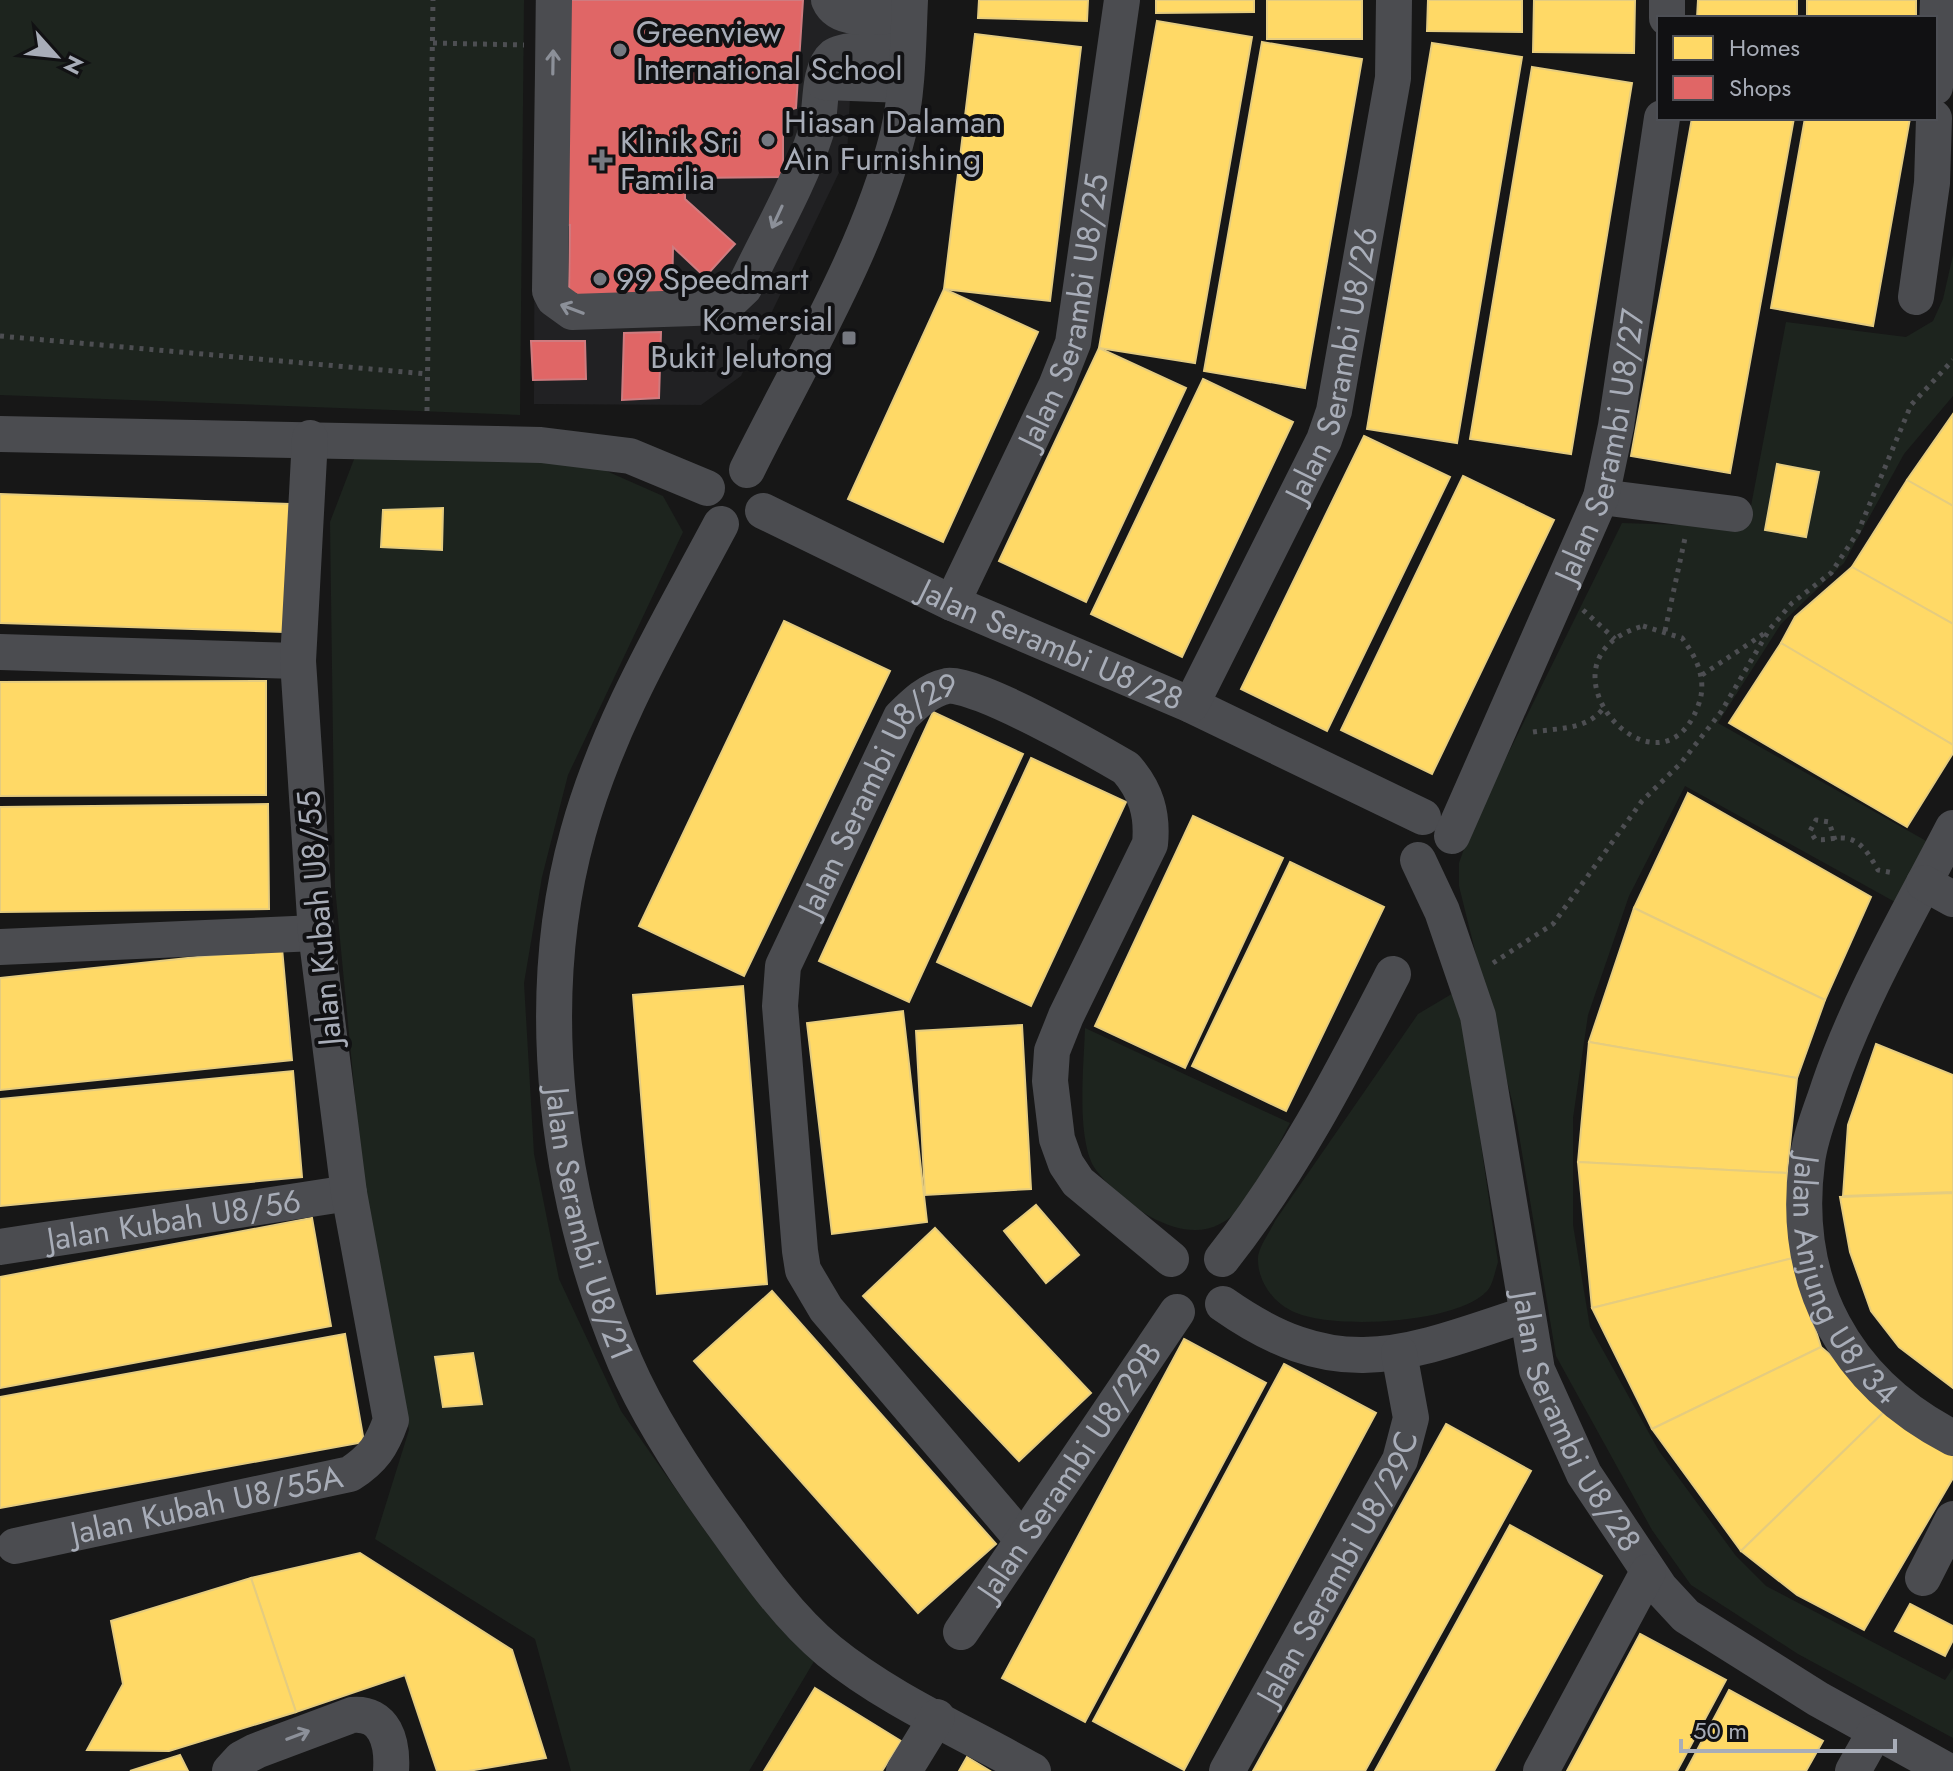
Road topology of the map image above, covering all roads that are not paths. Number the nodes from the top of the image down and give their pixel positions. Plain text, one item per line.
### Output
1 (554, 0) edge
2 (829, 0) edge
3 (1122, 0) edge
4 (1394, 0) edge
5 (1938, 0) edge
6 (910, 7) edge
7 (1937, 29) edge
8 (907, 50) junction
9 (824, 82) junction
10 (905, 85) junction
11 (1662, 120) edge
12 (1934, 120) edge
13 (1916, 297) dead end
14 (0, 434) edge
15 (310, 438) junction
16 (747, 470) junction
17 (707, 488) junction
18 (1601, 497) junction
19 (763, 511) junction
20 (1735, 514) dead end
21 (721, 524) junction
22 (952, 603) junction
23 (0, 652) edge
24 (298, 661) junction
25 (1191, 705) junction
26 (1953, 828) edge
27 (1429, 837) junction
28 (1938, 891) edge
29 (316, 933) junction
30 (0, 947) edge
31 (1393, 974) dead end
32 (349, 1193) junction
33 (0, 1247) edge
34 (1171, 1259) junction
35 (1222, 1259) junction
36 (1223, 1304) junction
37 (1177, 1312) junction
38 (1527, 1314) junction
39 (1399, 1353) junction
40 (389, 1394) joint
41 (1953, 1438) edge
42 (1953, 1519) edge
43 (1022, 1539) junction
44 (15, 1546) dead end
45 (1648, 1572) junction
46 (1923, 1578) dead end
47 (961, 1632) dead end
48 (937, 1717) junction
49 (1875, 1732) junction
50 (230, 1771) edge
51 (391, 1771) edge
52 (904, 1771) edge
53 (1033, 1771) edge
54 (1227, 1771) edge
55 (1541, 1771) edge
56 (1853, 1771) edge
57 (1948, 1771) edge

9 -> 1 street
2 - 6 street
3 - 22 street, Jalan Serambi U8/25
4 - 25 street, Jalan Serambi U8/26
5 - 7 street
6 - 8 street
8 - 9 street
8 - 10 street
9 - 10 street
10 - 16 street
11 - 18 street, Jalan Serambi U8/27
12 - 13 street
14 - 15 street
15 - 17 street
15 - 24 street, Jalan Kubah U8/55
16 - 17 street
16 - 19 street
17 - 21 street
18 - 20 street
18 - 27 street, Jalan Serambi U8/27
19 - 21 street
19 - 22 street, Jalan Serambi U8/28
21 - 48 street, Jalan Serambi U8/21
22 - 25 street, Jalan Serambi U8/28
23 - 24 street
24 - 29 street, Jalan Kubah U8/55
25 - 27 street, Jalan Serambi U8/28
26 - 28 street, Jalan Anjung U8/34
27 - 38 street, Jalan Serambi U8/28
28 - 41 street, Jalan Anjung U8/34
29 - 30 street
29 - 32 street, Jalan Kubah U8/55
31 - 35 street
32 - 33 street, Jalan Kubah U8/56
32 - 40 street, Jalan Kubah U8/55
34 - 35 street
34 - 37 street
34 - 43 street, Jalan Serambi U8/29
35 - 36 street
36 - 37 street
36 - 39 street
37 - 43 street, Jalan Serambi U8/29B
38 - 39 street
38 - 45 street, Jalan Serambi U8/28
39 - 54 street, Jalan Serambi U8/29C
40 - 44 street, Jalan Kubah U8/55A
42 - 46 street
43 - 47 street, Jalan Serambi U8/29B
45 - 49 street, Jalan Serambi U8/28
45 - 55 street
48 - 52 street
48 - 53 street, Jalan Serambi U8/21
49 - 56 street
49 - 57 street, Jalan Serambi U8/28
50 -> 51 street

